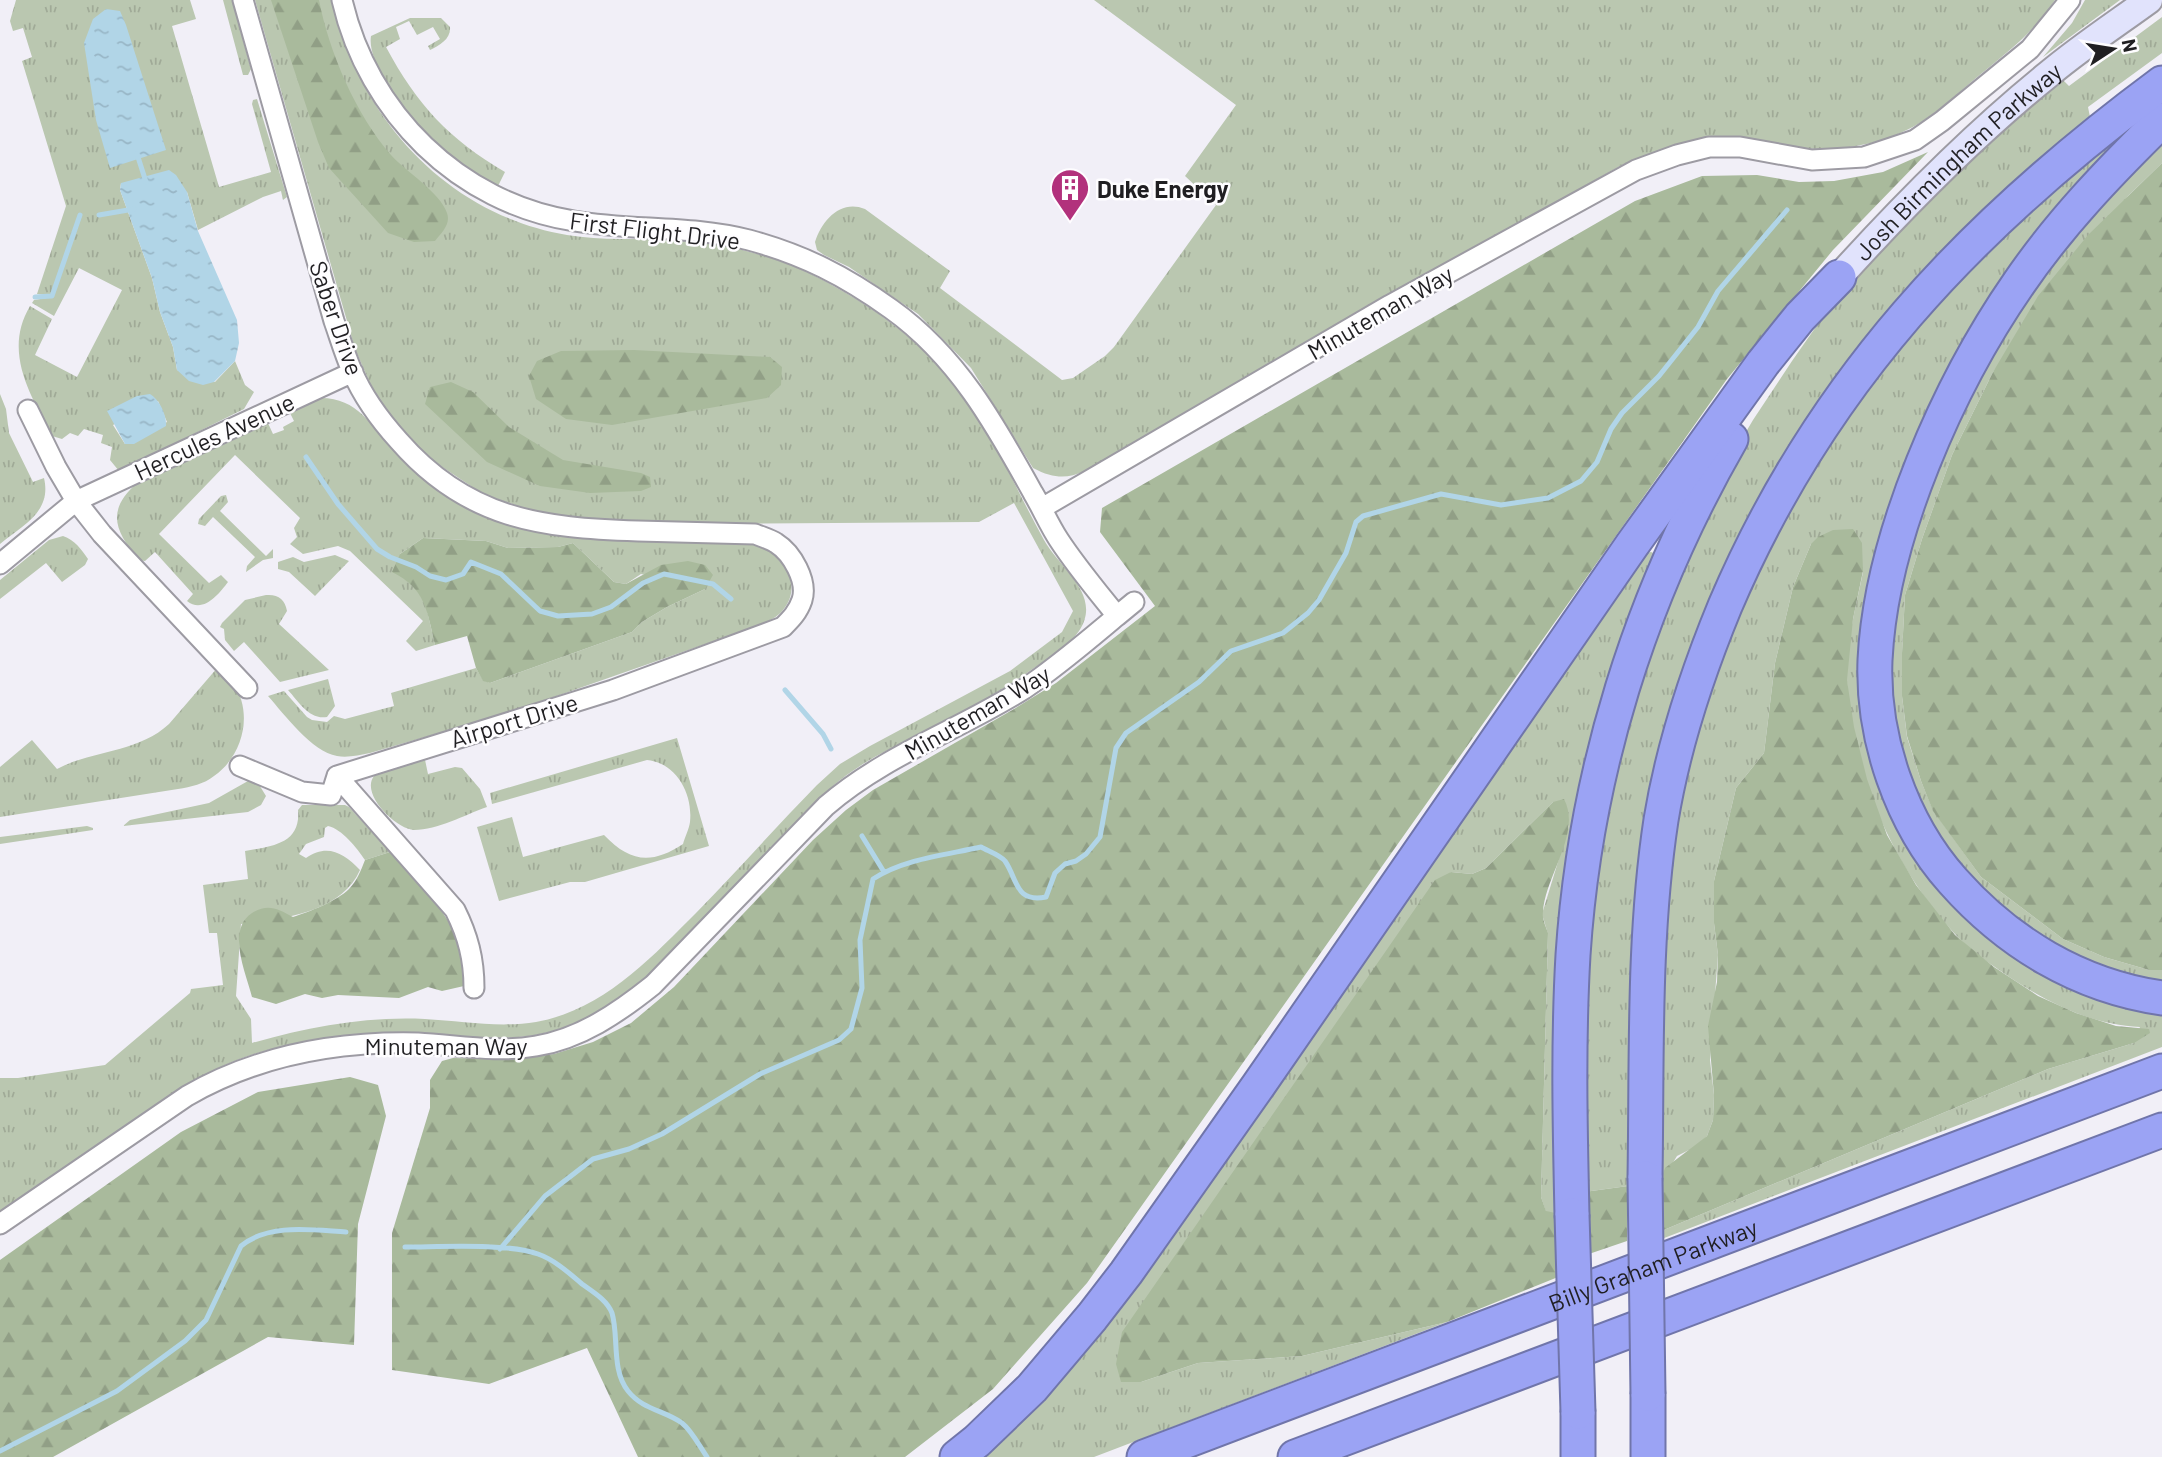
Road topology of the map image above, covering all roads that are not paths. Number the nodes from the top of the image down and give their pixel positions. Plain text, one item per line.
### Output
1 (243, 0) edge
2 (342, 0) edge
3 (2070, 0) edge
4 (2149, 0) edge
5 (2162, 83) edge
6 (2162, 120) edge
7 (1839, 277) junction
8 (353, 372) junction
9 (28, 410) dead end
10 (76, 501) junction
11 (1042, 508) junction
12 (0, 564) edge
13 (1134, 602) dead end
14 (796, 614) joint
15 (1117, 616) junction
16 (247, 688) dead end
17 (240, 766) dead end
18 (337, 775) junction
19 (474, 988) dead end
20 (2162, 998) edge
21 (2162, 1072) edge
22 (2162, 1130) edge
23 (0, 1224) edge
24 (1438, 1404) junction
25 (957, 1457) edge
26 (1144, 1457) edge
27 (1295, 1457) edge
28 (1364, 1457) edge
29 (1578, 1457) edge
30 (1648, 1457) edge

1 - 8 street, Saber Drive
2 - 11 street, First Flight Drive
3 - 11 street, Minuteman Way
4 - 7 main road, Josh Birmingham Parkway
5 - 30 highway, bridge
6 - 20 highway
7 - 25 highway
7 - 29 highway, bridge
8 - 10 street, Hercules Avenue
8 - 14 street, Saber Drive
9 - 10 street
10 - 12 street, Hercules Avenue
10 - 16 street
11 - 15 street
13 - 15 street, Minuteman Way
14 - 18 street, Airport Drive
15 - 23 street, Minuteman Way
17 - 18 street, Airport Drive
18 - 19 street
21 - 26 highway, Billy Graham Parkway
22 - 24 highway
24 - 27 highway
24 - 28 highway

